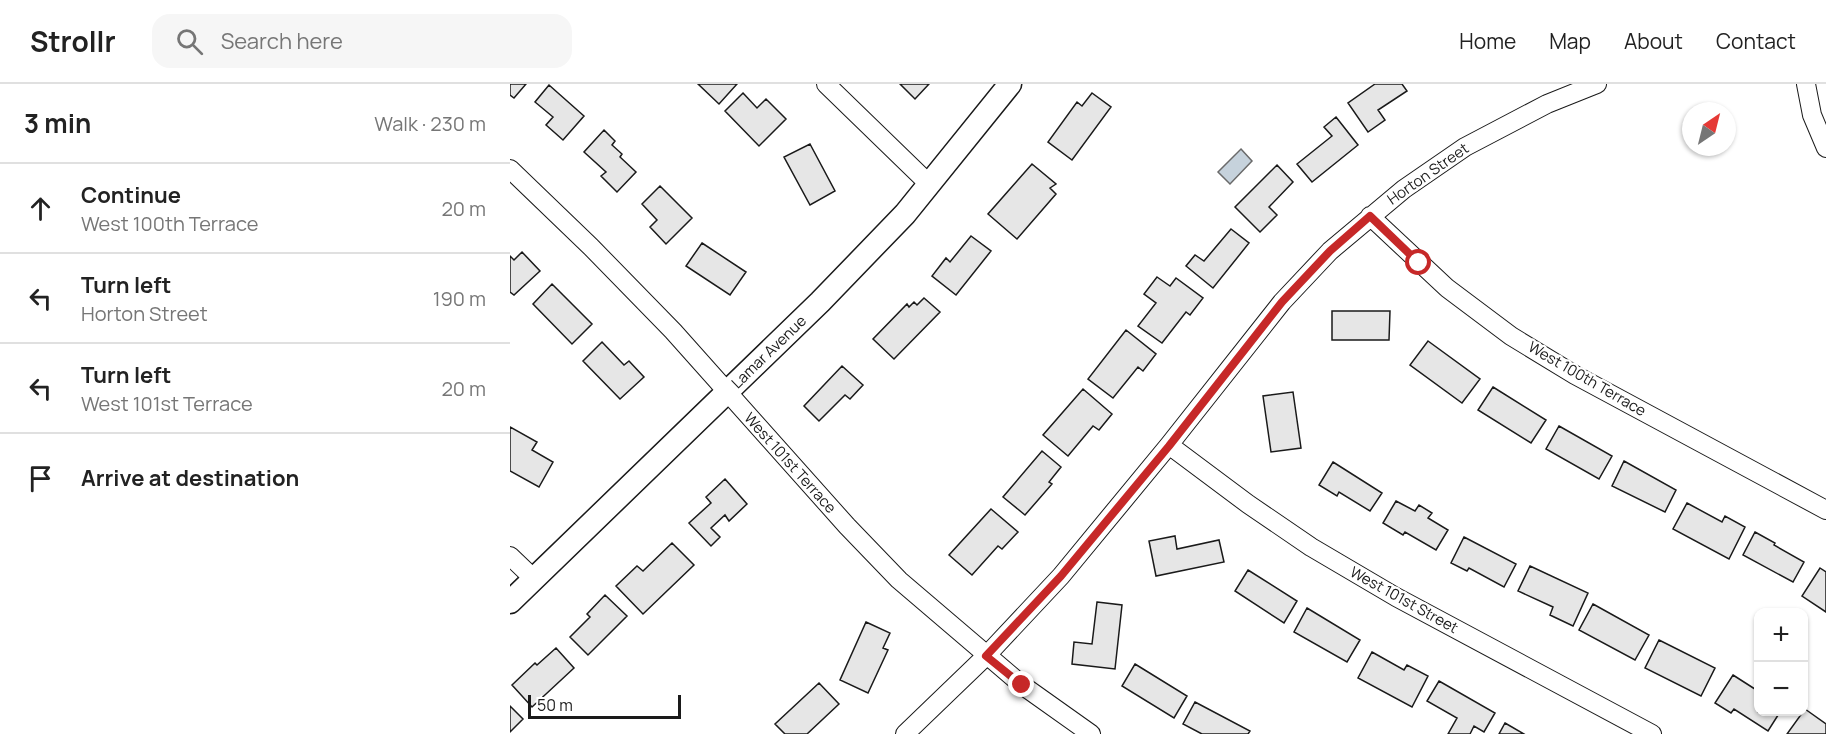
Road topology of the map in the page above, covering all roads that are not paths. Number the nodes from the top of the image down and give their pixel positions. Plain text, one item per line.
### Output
1 (826, 84) edge
2 (1010, 84) edge
3 (1597, 84) edge
4 (1806, 84) edge
5 (1826, 148) edge
6 (510, 169) edge
7 (929, 184) junction
8 (1370, 216) junction
9 (728, 393) junction
10 (1169, 446) junction
11 (1826, 510) edge
12 (510, 556) edge
13 (534, 579) junction
14 (510, 602) edge
15 (986, 656) junction
16 (905, 734) edge
17 (1091, 734) edge
18 (1652, 734) edge

1 - 7 street
2 - 7 street, Lamar Avenue
3 - 8 street, Horton Street
4 - 5 street
6 - 9 street, West 101st Terrace
7 - 9 street, Lamar Avenue
8 - 10 street, Horton Street
8 - 11 street, West 100th Terrace
9 - 13 street, Lamar Avenue
9 - 15 street, West 101st Terrace
10 - 15 street, Horton Street
10 - 18 street, West 101st Street
12 - 13 street
13 - 14 street, Lamar Avenue
15 - 16 street, Horton Street
15 - 17 street, West 101st Terrace

